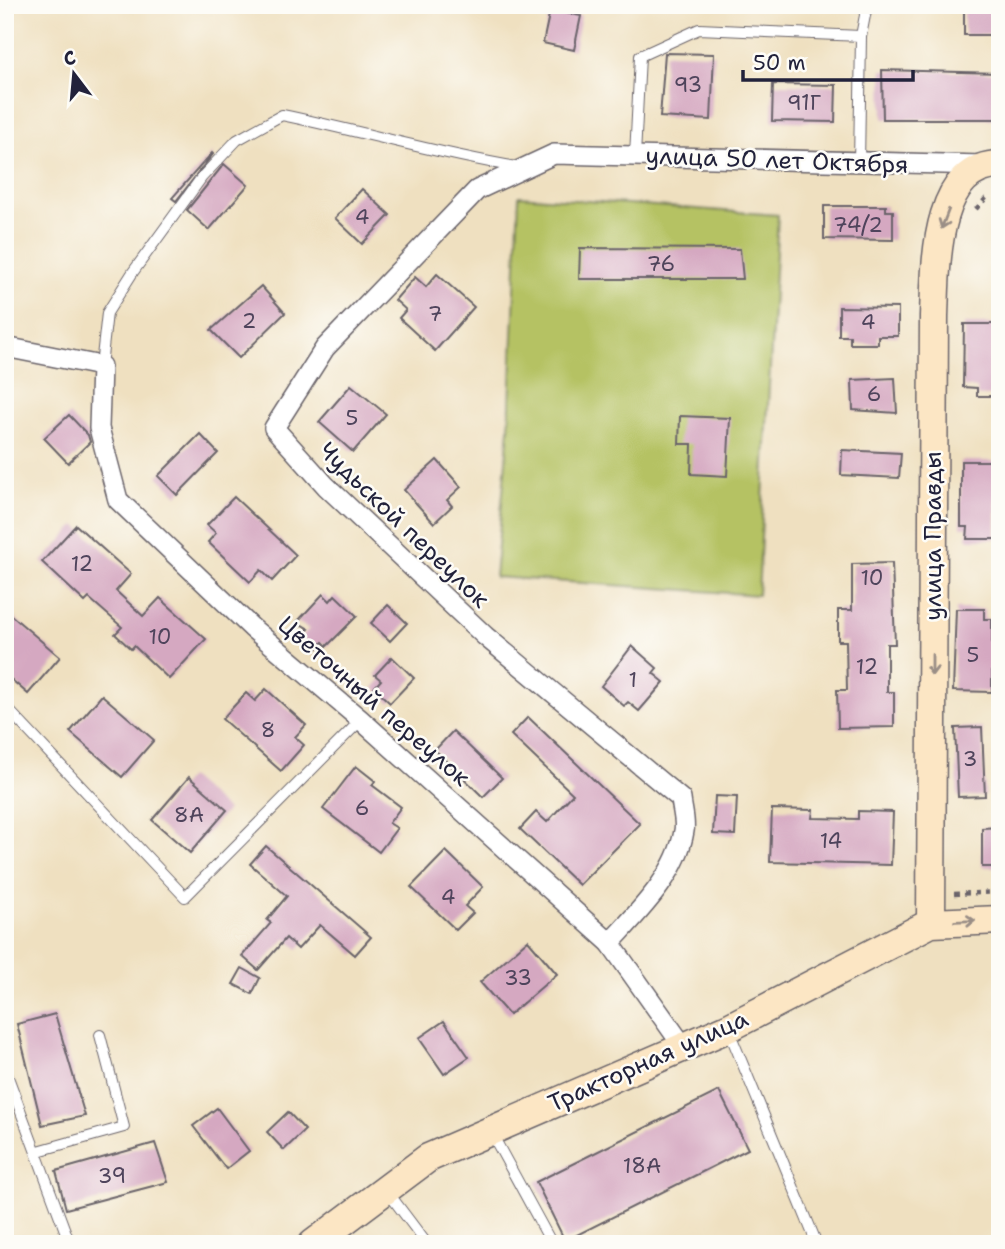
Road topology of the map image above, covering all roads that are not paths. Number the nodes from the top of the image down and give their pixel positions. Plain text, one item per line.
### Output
1 (867, 5) edge
2 (861, 36) junction
3 (554, 154) joint
4 (635, 156) junction
5 (859, 164) junction
6 (992, 165) edge
7 (520, 168) junction
8 (5, 347) edge
9 (102, 366) junction
10 (5, 706) edge
11 (361, 720) junction
12 (1000, 920) edge
13 (931, 923) junction
14 (610, 943) junction
15 (728, 1028) junction
16 (100, 1035) dead end
17 (683, 1046) junction
18 (5, 1069) edge
19 (490, 1131) junction
20 (38, 1152) junction
21 (385, 1189) junction
22 (70, 1244) edge
23 (313, 1244) edge
24 (427, 1244) edge
25 (552, 1244) edge
26 (817, 1244) edge

1 - 2 lane
2 - 4 lane
2 - 5 lane
3 - 4 street, улица 50 лет Октября
3 - 7 street, Чудьской переулок
4 - 5 street, улица 50 лет Октября
5 - 6 street, улица 50 лет Октября
6 -> 13 street, улица Правды
7 - 9 lane
7 - 14 street, Чудьской переулок
8 - 9 street
9 - 11 street, Цветочный переулок
10 - 11 lane
11 - 14 street, Цветочный переулок
13 -> 12 street, Тракторная улица
13 - 15 street, Тракторная улица
14 - 17 street, Цветочный переулок
15 - 17 street, Тракторная улица
15 - 26 lane
16 - 20 lane
17 - 19 street, Тракторная улица
18 - 20 lane
19 - 21 street, Тракторная улица
19 - 25 lane
20 - 22 lane
21 - 23 street, Тракторная улица
21 - 24 lane

